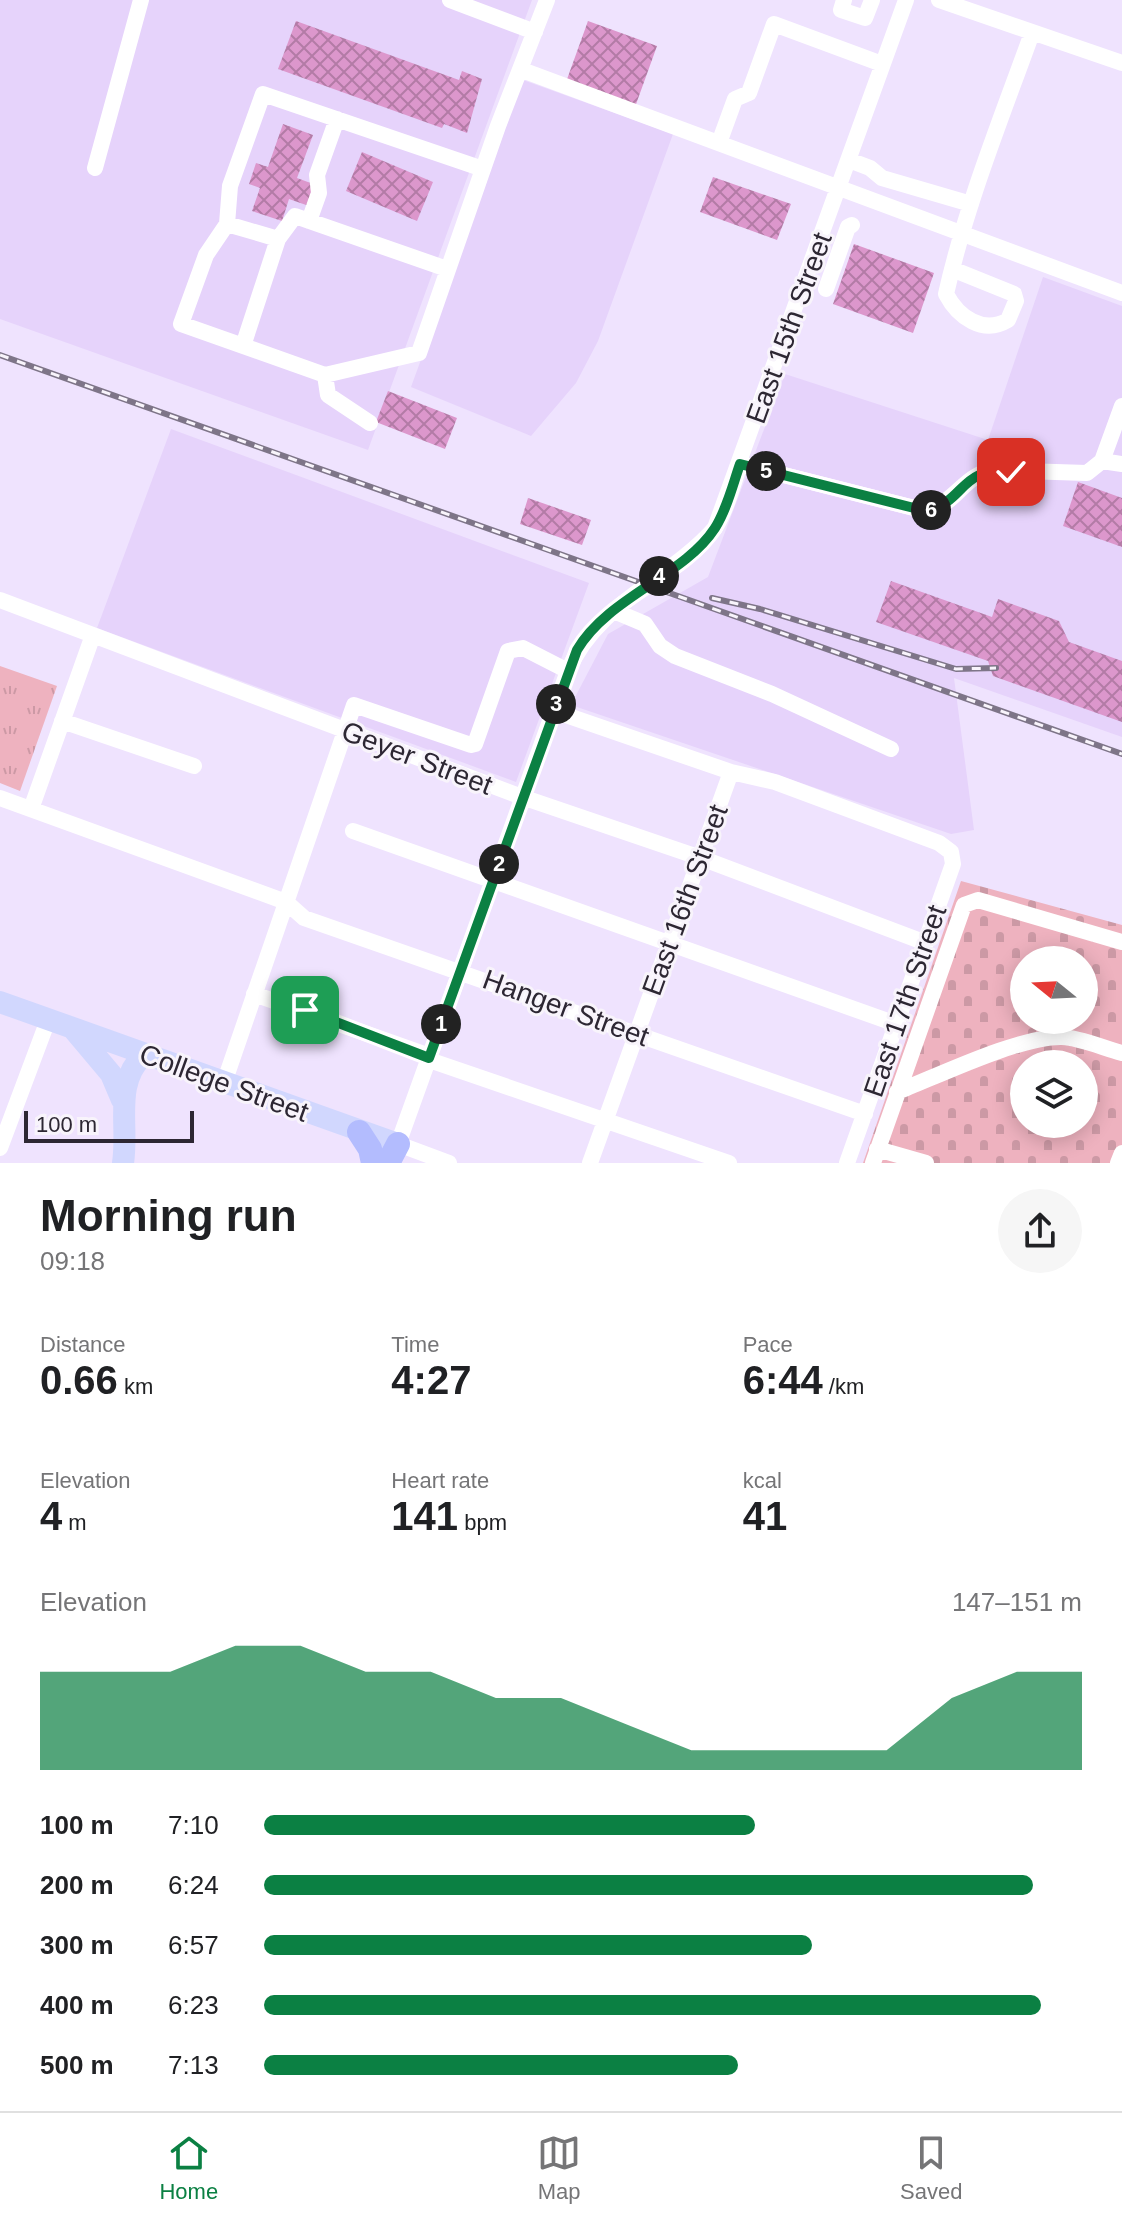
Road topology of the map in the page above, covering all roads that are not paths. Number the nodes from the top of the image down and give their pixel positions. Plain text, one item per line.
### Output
1 (141, 0) edge
2 (450, 0) edge
3 (547, 0) edge
4 (844, 0) edge
5 (872, 0) edge
6 (906, 0) edge
7 (939, 0) edge
8 (535, 32) junction
9 (1032, 33) junction
10 (1122, 63) edge
11 (882, 64) junction
12 (522, 70) junction
13 (337, 119) junction
14 (719, 143) junction
15 (849, 160) junction
16 (95, 168) dead end
17 (483, 169) junction
18 (838, 191) junction
19 (971, 204) junction
20 (309, 221) junction
21 (227, 224) junction
22 (852, 225) dead end
23 (961, 235) junction
24 (278, 239) junction
25 (812, 262) junction
26 (447, 269) junction
27 (952, 269) dead end
28 (833, 270) junction
29 (826, 289) dead end
30 (1122, 293) edge
31 (243, 346) junction
32 (325, 375) junction
33 (1122, 406) edge
34 (370, 423) dead end
35 (1103, 457) junction
36 (740, 464) junction
37 (1122, 464) edge
38 (0, 600) edge
39 (614, 611) junction
40 (93, 635) junction
41 (568, 671) junction
42 (554, 711) junction
43 (62, 721) junction
44 (344, 730) junction
45 (891, 749) dead end
46 (194, 766) dead end
47 (731, 772) junction
48 (522, 797) junction
49 (0, 798) edge
50 (31, 809) junction
51 (353, 831) dead end
52 (701, 858) junction
53 (493, 882) junction
54 (286, 902) junction
55 (1122, 942) edge
56 (926, 943) junction
57 (669, 945) junction
58 (461, 971) junction
59 (254, 994) junction
60 (0, 1002) edge
61 (48, 1020) junction
62 (899, 1025) junction
63 (74, 1029) junction
64 (636, 1033) junction
65 (133, 1050) junction
66 (1122, 1053) edge
67 (429, 1058) junction
68 (111, 1074) junction
69 (224, 1083) junction
70 (897, 1092) junction
71 (124, 1108) junction
72 (7, 1112) edge
73 (865, 1114) junction
74 (605, 1119) junction
75 (359, 1132) junction
76 (0, 1148) edge
77 (1122, 1153) edge
78 (393, 1154) edge
79 (875, 1156) edge
80 (123, 1163) edge
81 (373, 1163) edge
82 (449, 1163) edge
83 (590, 1163) edge
84 (729, 1163) edge
85 (847, 1163) edge
86 (926, 1163) edge
87 (1118, 1163) edge

1 - 16 street
2 - 8 street
3 - 8 street
4 - 5 street
6 - 11 street, East 15th Street
7 - 9 street
8 - 12 street
9 - 10 street
9 - 19 street
11 - 14 street
11 - 15 street, East 15th Street
12 - 14 street
12 - 17 street
13 - 17 street
13 - 20 street
13 - 21 street
14 - 18 street
15 - 18 street, East 15th Street
15 - 19 street
17 - 26 street
18 - 23 street
18 - 25 street, East 15th Street
19 - 23 street
20 - 24 street
20 - 26 street
21 - 24 street
21 - 31 street
22 - 28 street
23 - 27 street
23 - 30 street
24 - 31 street
25 - 28 street
25 - 36 street, East 15th Street
26 - 32 street
28 - 29 street
31 - 32 street
32 - 34 street
33 - 35 street
35 - 36 street
35 - 37 street
36 - 39 street, East 15th Street
38 - 40 street, Geyer Street
39 - 41 street, East 15th Street
39 - 45 street
40 - 43 street
40 - 44 street, Geyer Street
41 - 42 street, East 15th Street
41 - 44 street
42 - 47 street
42 - 48 street, East 15th Street
43 - 46 street
43 - 50 street
44 - 48 street, Geyer Street
44 - 54 street
47 - 52 street, East 16th Street
47 - 56 street, East 17th Street
48 - 52 street, Geyer Street
48 - 53 street, East 15th Street
49 - 50 street, Hanger Street
50 - 54 street, Hanger Street
51 - 53 street
52 - 56 street, Geyer Street
52 - 57 street, East 16th Street
53 - 57 street
53 - 58 street, East 15th Street
54 - 58 street, Hanger Street
54 - 59 street
55 - 70 street
56 - 62 street, East 17th Street
57 - 62 street
57 - 64 street, East 16th Street
58 - 64 street, Hanger Street
58 - 67 street, East 15th Street
59 - 67 street
59 - 69 street
60 - 61 main road, College Street
61 - 63 main road, College Street
61 - 72 street
62 - 73 street, East 17th Street
63 - 65 main road, College Street
63 - 68 main road
64 - 73 street, Hanger Street
64 - 74 street, East 16th Street
65 - 68 main road
65 - 69 main road, College Street
65 - 71 main road
66 - 70 street
67 - 74 street
67 - 78 street, East 15th Street
68 - 71 main road
69 - 75 main road, College Street
70 - 79 street
71 - 80 main road
72 - 76 street
73 - 85 street, East 17th Street
74 - 83 street, East 16th Street
74 - 84 street
75 - 78 main road, College Street
75 - 81 highway
77 - 87 street
78 - 82 street, College Street
79 - 86 street

